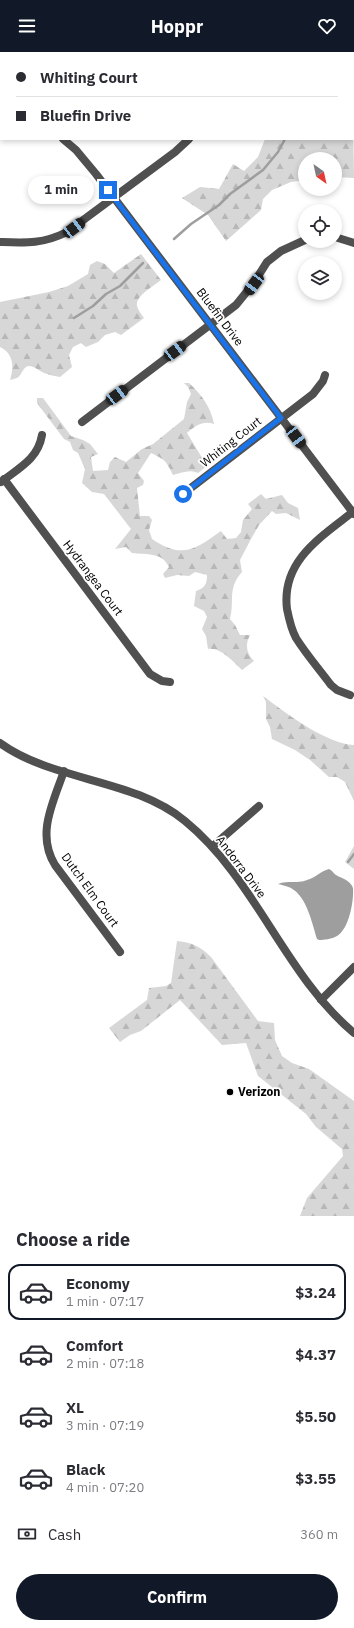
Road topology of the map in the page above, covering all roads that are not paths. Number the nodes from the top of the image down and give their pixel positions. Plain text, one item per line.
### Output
1 (64, 140) edge
2 (188, 140) edge
3 (114, 198) junction
4 (342, 239) edge
5 (0, 242) edge
6 (298, 243) edge
7 (354, 243) edge
8 (210, 324) junction
9 (325, 375) dead end
10 (281, 418) junction
11 (82, 422) dead end
12 (42, 435) dead end
13 (2, 481) edge
14 (183, 494) dead end
15 (354, 513) edge
16 (170, 682) dead end
17 (350, 695) dead end
18 (0, 743) edge
19 (64, 771) junction
20 (259, 806) dead end
21 (212, 846) junction
22 (120, 952) dead end
23 (354, 967) edge
24 (321, 1000) junction
25 (354, 1033) edge

1 - 3 street, Bluefin Drive
2 - 3 street
3 - 5 street
3 - 8 street, Bluefin Drive
4 - 7 street
6 - 8 street
8 - 10 street, Bluefin Drive
8 - 11 street
9 - 10 street, Whiting Court
10 - 14 street, Whiting Court
10 - 15 street, Bluefin Drive
12 - 13 street
13 - 16 street, Hydrangea Court
15 - 17 street
18 - 19 street, Andorra Drive
19 - 21 street, Andorra Drive
19 - 22 street, Dutch Elm Court
20 - 21 street
21 - 24 street, Andorra Drive
23 - 24 street
24 - 25 street, Andorra Drive

